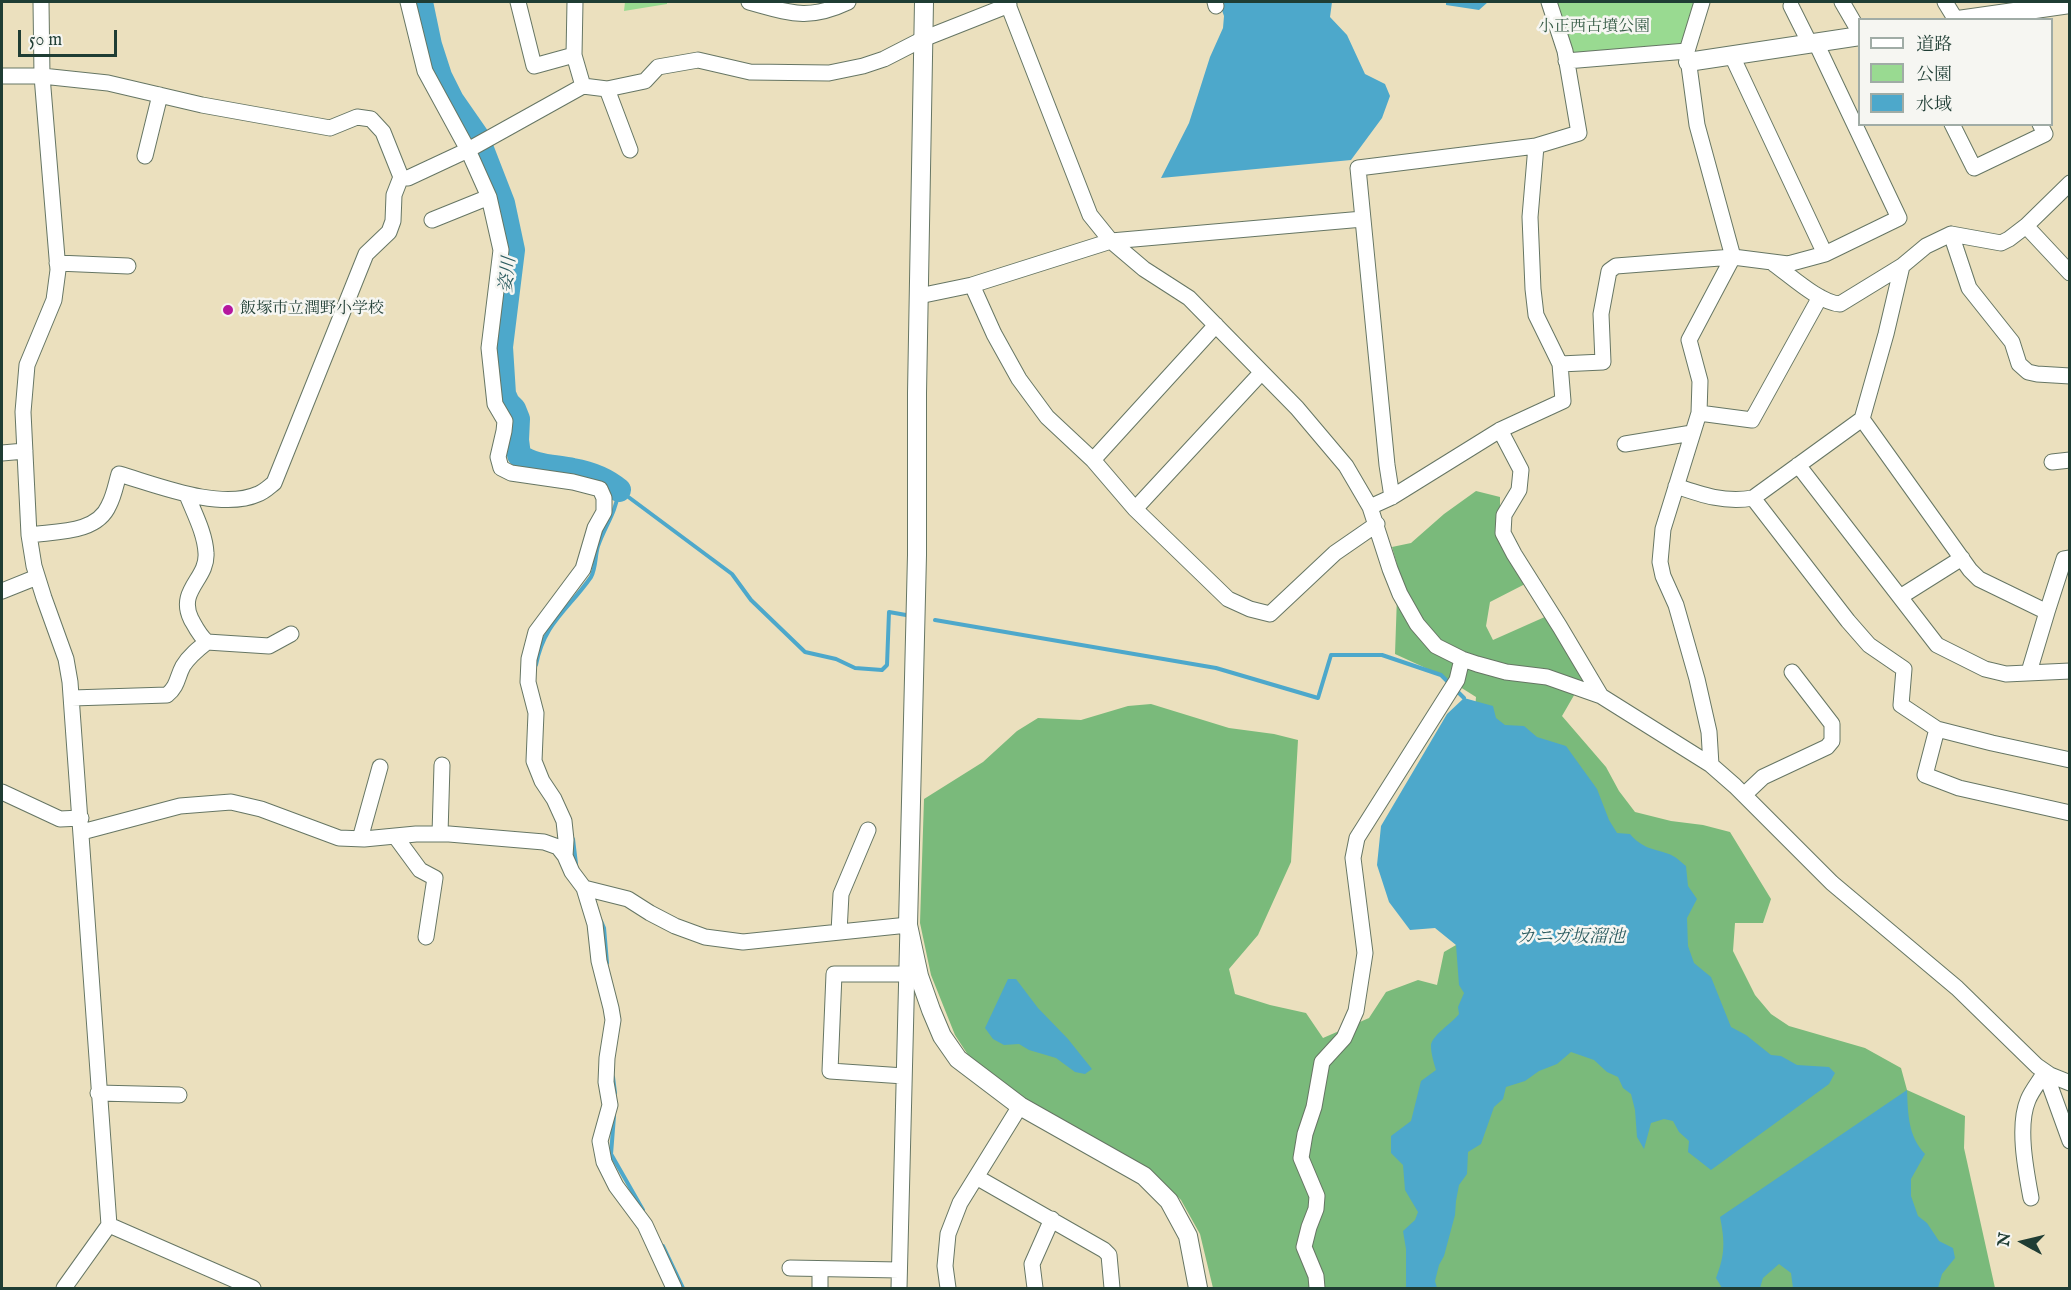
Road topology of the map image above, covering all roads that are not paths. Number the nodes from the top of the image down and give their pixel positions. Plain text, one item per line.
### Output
1 (41, 2) edge
2 (408, 2) edge
3 (518, 2) edge
4 (575, 2) edge
5 (749, 2) edge
6 (848, 2) edge
7 (924, 2) edge
8 (1549, 2) edge
9 (1702, 2) edge
10 (1842, 2) edge
11 (1945, 2) edge
12 (1008, 3) edge
13 (2057, 4) edge
14 (1791, 6) dead end
15 (1991, 17) edge
16 (1956, 18) edge
17 (1858, 31) edge
18 (1858, 35) edge
19 (923, 39) junction
20 (1813, 43) junction
21 (574, 55) junction
22 (1688, 56) junction
23 (1732, 56) junction
24 (1566, 61) junction
25 (2, 76) edge
26 (42, 76) junction
27 (582, 86) junction
28 (607, 89) junction
29 (160, 95) junction
30 (1953, 126) edge
31 (2041, 126) edge
32 (1536, 146) junction
33 (468, 150) junction
34 (630, 150) dead end
35 (145, 156) dead end
36 (400, 177) junction
37 (2070, 183) edge
38 (489, 197) junction
39 (1363, 219) junction
40 (432, 220) dead end
41 (2026, 226) junction
42 (1951, 234) junction
43 (1110, 241) junction
44 (1825, 254) junction
45 (1733, 257) junction
46 (1772, 262) junction
47 (57, 263) junction
48 (128, 266) dead end
49 (1902, 266) junction
50 (2070, 273) edge
51 (972, 285) junction
52 (919, 296) junction
53 (1820, 297) junction
54 (1216, 325) junction
55 (1560, 364) junction
56 (1261, 373) junction
57 (2070, 376) edge
58 (1699, 413) junction
59 (1862, 419) junction
60 (1500, 430) junction
61 (1692, 433) junction
62 (1625, 444) dead end
63 (25, 451) junction
64 (2, 453) edge
65 (1092, 460) junction
66 (2070, 460) edge
67 (2052, 462) dead end
68 (1798, 465) junction
69 (1676, 486) junction
70 (187, 495) junction
71 (1392, 496) junction
72 (1753, 498) junction
73 (1370, 507) junction
74 (1135, 509) junction
75 (1377, 524) junction
76 (29, 535) junction
77 (1962, 558) junction
78 (2070, 558) edge
79 (37, 577) junction
80 (2, 591) edge
81 (1900, 597) junction
82 (2046, 612) junction
83 (291, 634) dead end
84 (207, 642) junction
85 (1462, 659) junction
86 (2070, 671) edge
87 (1792, 672) dead end
88 (2029, 672) junction
89 (1601, 696) junction
90 (72, 698) junction
91 (1937, 729) junction
92 (2070, 760) edge
93 (442, 765) dead end
94 (1711, 765) junction
95 (380, 767) dead end
96 (2, 792) edge
97 (1744, 795) junction
98 (2070, 813) edge
99 (82, 825) junction
100 (868, 830) dead end
101 (440, 834) junction
102 (395, 836) junction
103 (360, 839) junction
104 (565, 856) junction
105 (584, 888) junction
106 (908, 925) junction
107 (839, 932) junction
108 (426, 937) dead end
109 (907, 974) junction
110 (2045, 1072) junction
111 (904, 1076) junction
112 (2070, 1083) edge
113 (98, 1093) junction
114 (179, 1095) dead end
115 (1020, 1107) junction
116 (2070, 1141) edge
117 (978, 1178) junction
118 (2031, 1198) dead end
119 (1052, 1219) junction
120 (109, 1224) junction
121 (790, 1268) dead end
122 (820, 1269) junction
123 (899, 1270) junction
124 (64, 1288) edge
125 (253, 1288) edge
126 (674, 1288) edge
127 (820, 1288) edge
128 (899, 1288) edge
129 (948, 1288) edge
130 (1035, 1288) edge
131 (1112, 1288) edge
132 (1198, 1288) edge
133 (1317, 1288) edge

1 - 26 street
2 - 33 street
3 - 21 street
4 - 21 street
5 - 6 street
7 - 19 street
8 - 24 street
9 - 22 street
10 - 17 street
11 - 16 street
12 - 19 street
12 - 43 street
13 - 15 street
14 - 20 street
18 - 20 street
19 - 28 street
19 - 52 street
20 - 23 street
20 - 44 street
21 - 27 street
22 - 23 street
22 - 24 street
22 - 45 street
23 - 44 street
24 - 32 street
25 - 26 street
26 - 29 street
26 - 47 street
27 - 28 street
27 - 33 street
28 - 34 street
29 - 35 street
29 - 36 street
30 - 31 street
32 - 39 street
32 - 55 street
33 - 36 street
33 - 38 street
36 - 70 street
37 - 41 street
38 - 40 street
38 - 104 street
39 - 43 street
39 - 71 street
41 - 42 street
41 - 50 street
42 - 49 street
42 - 57 street
43 - 51 street
43 - 54 street
44 - 46 street
45 - 46 street
45 - 55 street
45 - 58 street
46 - 53 street
47 - 48 street
47 - 63 street
49 - 53 street
49 - 59 street
51 - 52 street
51 - 65 street
52 - 106 street
53 - 58 street
54 - 56 street
54 - 65 street
55 - 60 street
56 - 73 street
56 - 74 street
58 - 61 street
59 - 68 street
59 - 77 street
60 - 71 street
60 - 89 street
61 - 62 street
61 - 69 street
63 - 64 street
63 - 76 street
65 - 74 street
66 - 67 street
68 - 72 street
68 - 81 street
69 - 72 street
69 - 94 street
70 - 76 street
70 - 84 street
71 - 73 street
72 - 91 street
73 - 75 street
74 - 75 street
75 - 85 street
76 - 79 street
77 - 81 street
77 - 82 street
78 - 82 street
79 - 80 street
79 - 90 street
81 - 88 street
82 - 88 street
83 - 84 street
84 - 90 street
85 - 89 street
85 - 133 street
86 - 88 street
87 - 97 street
89 - 94 street
90 - 99 street
91 - 92 street
91 - 98 street
93 - 101 street
94 - 97 street
95 - 103 street
96 - 99 street
97 - 110 street
99 - 103 street
99 - 113 street
100 - 107 street
101 - 102 street
101 - 104 street
102 - 103 street
102 - 108 street
104 - 105 street
105 - 107 street
105 - 126 street
106 - 107 street
106 - 109 street
106 - 115 street
109 - 111 street
109 - 111 street
110 - 112 street
110 - 116 street
110 - 118 street
111 - 123 street
113 - 114 street
113 - 120 street
115 - 117 street
115 - 132 street
117 - 119 street
117 - 129 street
119 - 130 street
119 - 131 street
120 - 124 street
120 - 125 street
121 - 122 street
122 - 123 street
122 - 127 street
123 - 128 street

